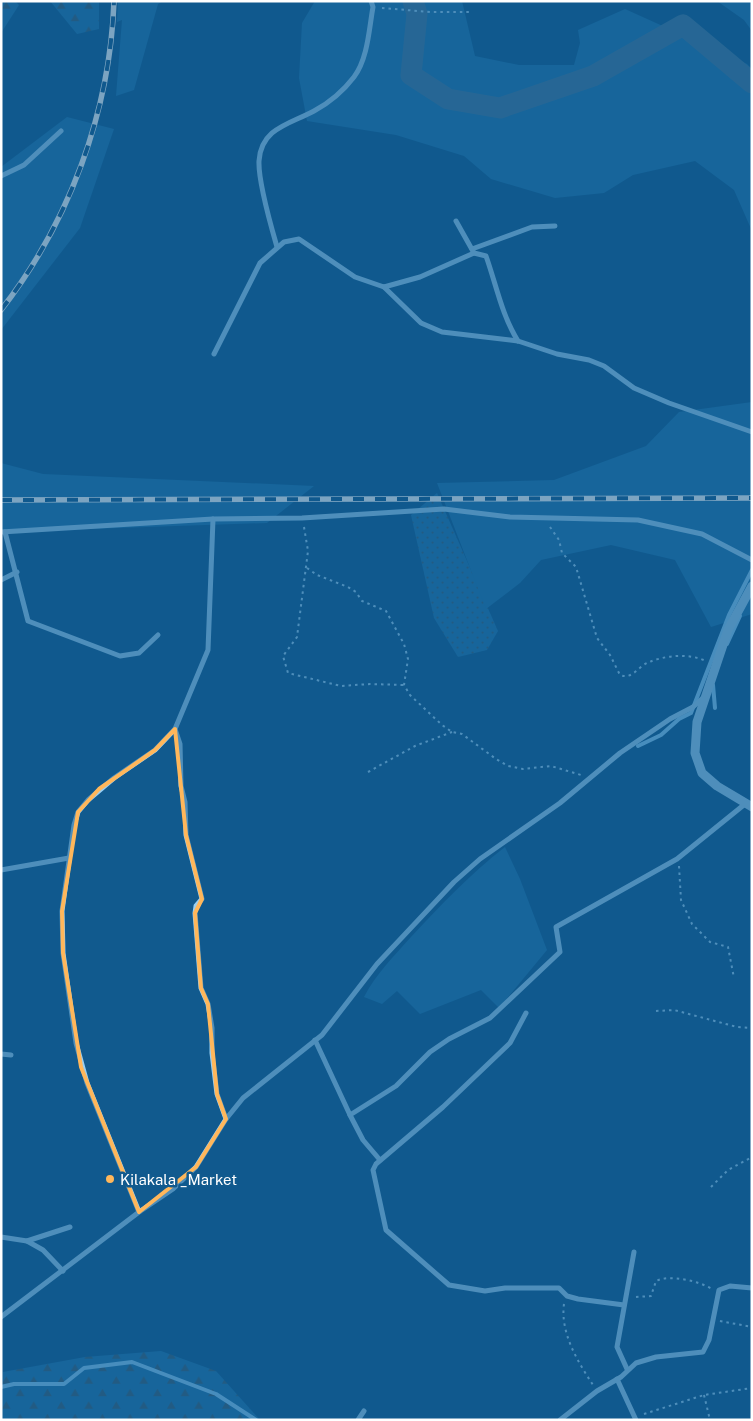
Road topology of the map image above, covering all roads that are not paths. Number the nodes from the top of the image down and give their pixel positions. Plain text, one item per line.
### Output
1 (372, 4) edge
2 (61, 131) dead end
3 (1, 176) edge
4 (456, 221) dead end
5 (555, 226) dead end
6 (277, 247) junction
7 (473, 251) junction
8 (384, 287) junction
9 (518, 341) junction
10 (214, 354) dead end
11 (752, 432) edge
12 (213, 519) junction
13 (3, 532) edge
14 (752, 560) edge
15 (16, 572) junction
16 (1, 580) edge
17 (752, 586) edge
18 (158, 634) dead end
19 (707, 694) junction
20 (175, 729) junction
21 (748, 806) edge
22 (69, 858) junction
23 (1, 870) edge
24 (526, 1013) dead end
25 (315, 1040) junction
26 (1, 1054) edge
27 (11, 1055) dead end
28 (350, 1115) junction
29 (226, 1119) junction
30 (380, 1160) junction
31 (139, 1212) junction
32 (70, 1227) dead end
33 (1, 1238) edge
34 (27, 1241) junction
35 (634, 1252) dead end
36 (63, 1271) junction
37 (752, 1288) edge
38 (624, 1305) junction
39 (1, 1318) edge
40 (627, 1369) junction
41 (617, 1379) junction
42 (364, 1411) dead end
43 (635, 1419) edge
44 (358, 1420) edge
45 (560, 1420) edge

1 - 6 street
2 - 3 street
4 - 7 street
5 - 7 street
6 - 8 street
6 - 10 street
7 - 8 street
7 - 9 street
8 - 9 street
9 - 11 street
12 - 13 street
12 - 14 street
12 - 20 street
13 - 15 street
15 - 16 street
15 - 18 street
17 - 19 street
19 - 21 street
19 - 25 street
20 - 22 street
20 - 29 street
21 - 28 street
22 - 23 street
22 - 31 street
24 - 30 street
25 - 28 street
25 - 29 street
26 - 27 street
28 - 30 street
29 - 31 street
30 - 38 street
31 - 36 street
32 - 34 street
33 - 34 street
34 - 36 street
35 - 38 street
36 - 39 street
37 - 40 street
38 - 40 street
40 - 41 street
41 - 43 street
41 - 45 street
42 - 44 street

